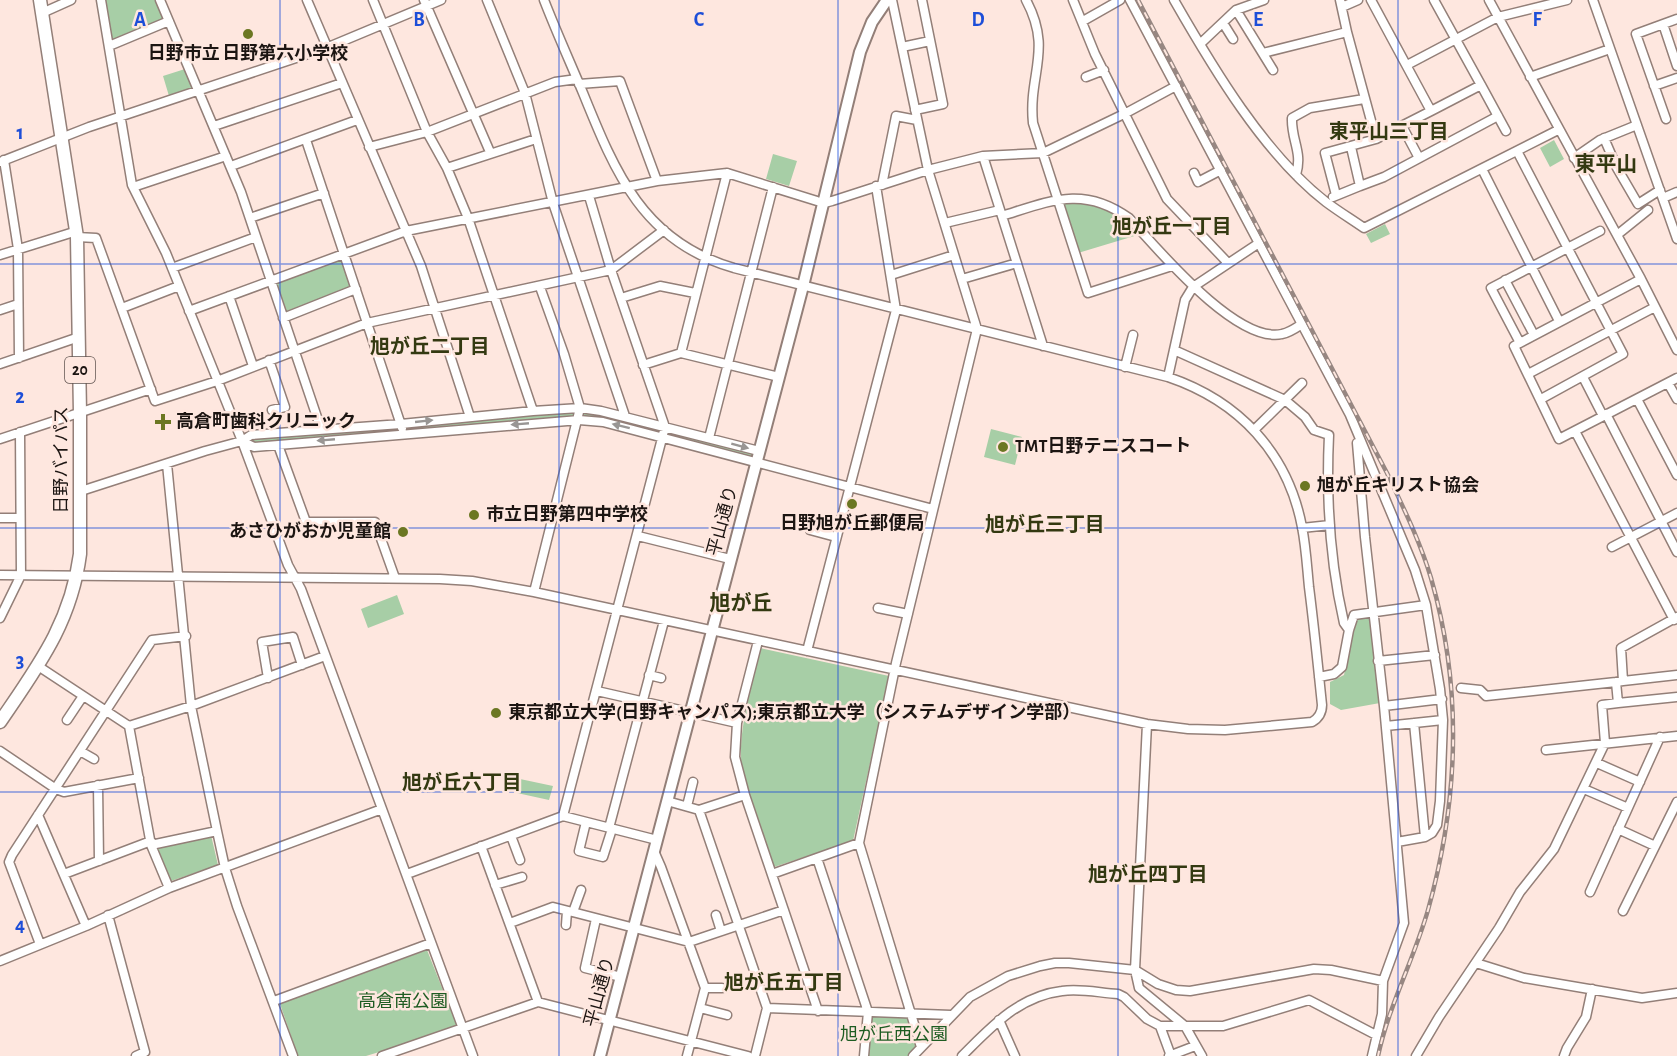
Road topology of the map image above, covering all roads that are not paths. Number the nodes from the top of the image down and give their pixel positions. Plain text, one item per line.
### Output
1 (40, 0) edge
2 (71, 0) edge
3 (101, 0) edge
4 (160, 0) edge
5 (307, 0) edge
6 (373, 0) edge
7 (441, 0) edge
8 (487, 0) edge
9 (544, 0) edge
10 (879, 0) edge
11 (890, 0) edge
12 (922, 0) edge
13 (1026, 0) edge
14 (1073, 0) edge
15 (1120, 0) edge
16 (1130, 0) edge
17 (1174, 0) edge
18 (1264, 0) edge
19 (1358, 0) edge
20 (1371, 0) edge
21 (1434, 0) edge
22 (1489, 0) edge
23 (1567, 0) edge
24 (1593, 0) edge
25 (425, 3) edge
26 (1341, 3) edge
27 (1236, 10) junction
28 (42, 13) junction
29 (1498, 17) junction
30 (1677, 19) edge
31 (169, 21) junction
32 (1083, 21) junction
33 (872, 22) junction
34 (1223, 23) junction
35 (383, 24) junction
36 (1663, 24) junction
37 (1347, 32) junction
38 (1233, 39) dead end
39 (1455, 39) junction
40 (930, 41) junction
41 (1200, 44) junction
42 (109, 46) junction
43 (902, 47) junction
44 (326, 48) junction
45 (1610, 49) junction
46 (1263, 53) junction
47 (1407, 65) junction
48 (1677, 66) edge
49 (1104, 70) junction
50 (1273, 70) dead end
51 (1086, 77) dead end
52 (1530, 77) junction
53 (1677, 78) edge
54 (578, 82) junction
55 (342, 83) junction
56 (1481, 85) junction
57 (1176, 86) junction
58 (1654, 86) junction
59 (198, 91) junction
60 (525, 93) junction
61 (1364, 99) junction
62 (915, 110) junction
63 (1431, 111) junction
64 (1126, 113) junction
65 (473, 115) junction
66 (1497, 116) junction
67 (120, 117) junction
68 (1666, 119) dead end
69 (357, 120) junction
70 (917, 120) junction
71 (1637, 125) junction
72 (214, 126) junction
73 (1401, 126) junction
74 (1558, 130) junction
75 (1506, 131) dead end
76 (427, 132) junction
77 (62, 136) junction
78 (1604, 138) junction
79 (536, 139) junction
80 (306, 140) junction
81 (1376, 140) junction
82 (369, 147) junction
83 (1352, 147) junction
84 (1517, 151) junction
85 (490, 152) junction
86 (1043, 153) junction
87 (226, 156) junction
88 (983, 156) junction
89 (1419, 158) junction
90 (1574, 158) junction
91 (2, 161) edge
92 (231, 166) junction
93 (447, 168) junction
94 (1482, 169) junction
95 (928, 170) junction
96 (1221, 170) junction
97 (727, 173) junction
98 (1194, 173) dead end
99 (1296, 175) junction
100 (657, 181) junction
101 (879, 186) junction
102 (1360, 186) junction
103 (133, 187) junction
104 (773, 187) junction
105 (626, 188) junction
106 (1677, 192) edge
107 (324, 193) junction
108 (1661, 194) junction
109 (1336, 195) junction
110 (589, 196) junction
111 (1057, 199) junction
112 (1325, 201) junction
113 (553, 203) junction
114 (824, 203) junction
115 (1648, 210) dead end
116 (1001, 213) junction
117 (250, 218) junction
118 (468, 218) junction
119 (945, 223) junction
120 (664, 230) junction
121 (406, 231) junction
122 (1600, 231) dead end
123 (77, 234) junction
124 (1617, 235) junction
125 (256, 237) junction
126 (1677, 239) edge
127 (1010, 240) junction
128 (999, 243) dead end
129 (1259, 243) junction
130 (1567, 248) junction
131 (18, 249) junction
132 (344, 254) junction
133 (0, 255) edge
134 (954, 255) junction
135 (704, 257) junction
136 (1017, 263) junction
137 (1228, 263) junction
138 (1172, 266) junction
139 (1531, 267) junction
140 (172, 268) junction
141 (611, 270) junction
142 (751, 273) junction
143 (891, 275) junction
144 (578, 278) junction
145 (962, 279) junction
146 (1641, 279) junction
147 (1505, 280) junction
148 (270, 281) junction
149 (179, 286) junction
150 (803, 286) junction
151 (540, 287) junction
152 (1193, 287) junction
153 (356, 289) junction
154 (695, 293) junction
155 (229, 296) junction
156 (495, 297) junction
157 (621, 298) junction
158 (1596, 302) junction
159 (18, 304) junction
160 (1655, 307) junction
161 (122, 308) junction
162 (435, 309) junction
163 (0, 310) edge
164 (896, 310) junction
165 (189, 311) junction
166 (283, 318) junction
167 (1559, 321) junction
168 (367, 323) junction
169 (1302, 324) junction
170 (977, 329) junction
171 (1611, 330) junction
172 (1133, 335) dead end
173 (1534, 335) junction
174 (1674, 336) edge
175 (80, 337) junction
176 (1520, 343) junction
177 (1043, 346) junction
178 (1174, 350) junction
179 (1677, 350) edge
180 (294, 352) junction
181 (681, 353) junction
182 (19, 358) junction
183 (269, 360) junction
184 (727, 363) junction
185 (0, 364) edge
186 (643, 365) junction
187 (253, 366) junction
188 (1125, 367) junction
189 (1528, 375) junction
190 (779, 377) junction
191 (1168, 377) junction
192 (1583, 377) junction
193 (1677, 378) edge
194 (217, 381) junction
195 (1302, 383) dead end
196 (1668, 383) junction
197 (151, 389) junction
198 (1541, 399) junction
199 (1637, 399) junction
200 (1677, 399) edge
201 (1285, 400) junction
202 (580, 408) junction
203 (272, 410) dead end
204 (533, 411) junction
205 (81, 413) junction
206 (1604, 415) junction
207 (625, 416) junction
208 (470, 417) junction
209 (579, 420) junction
210 (400, 424) junction
211 (665, 427) junction
212 (321, 429) junction
213 (1254, 430) junction
214 (1575, 431) junction
215 (20, 432) junction
216 (404, 434) junction
217 (663, 437) junction
218 (1358, 437) junction
219 (709, 438) junction
220 (0, 439) edge
221 (242, 441) junction
222 (278, 445) junction
223 (759, 452) junction
224 (756, 463) junction
225 (167, 464) junction
226 (1677, 475) edge
227 (850, 488) junction
228 (81, 491) junction
229 (933, 509) junction
230 (1677, 513) edge
231 (0, 518) edge
232 (20, 518) junction
233 (1661, 522) junction
234 (1330, 525) junction
235 (1302, 528) junction
236 (810, 530) dead end
237 (638, 536) junction
238 (836, 537) junction
239 (1630, 538) junction
240 (1612, 547) dead end
241 (1677, 552) edge
242 (730, 559) junction
243 (0, 575) edge
244 (21, 575) junction
245 (77, 575) junction
246 (178, 577) junction
247 (295, 577) junction
248 (395, 578) junction
249 (534, 592) junction
250 (1426, 605) junction
251 (878, 608) dead end
252 (618, 610) junction
253 (1372, 612) junction
254 (908, 614) junction
255 (0, 618) edge
256 (1675, 618) edge
257 (664, 621) junction
258 (1348, 630) junction
259 (711, 631) junction
260 (186, 636) junction
261 (758, 641) junction
262 (807, 651) junction
263 (1434, 655) junction
264 (325, 656) junction
265 (1378, 661) junction
266 (302, 665) junction
267 (38, 666) junction
268 (895, 670) junction
269 (649, 675) junction
270 (1677, 675) edge
271 (1319, 677) junction
272 (268, 678) junction
273 (661, 678) dead end
274 (1620, 682) junction
275 (1461, 688) dead end
276 (597, 691) junction
277 (83, 696) junction
278 (1677, 697) edge
279 (1442, 699) junction
280 (642, 700) junction
281 (1618, 704) junction
282 (191, 706) junction
283 (1384, 706) junction
284 (106, 711) junction
285 (690, 711) junction
286 (67, 720) dead end
287 (1443, 720) junction
288 (0, 722) edge
289 (737, 723) junction
290 (1414, 723) junction
291 (1147, 724) junction
292 (129, 726) junction
293 (1386, 726) junction
294 (1677, 736) edge
295 (1660, 737) junction
296 (1605, 743) junction
297 (1546, 750) dead end
298 (0, 751) edge
299 (80, 751) junction
300 (94, 759) dead end
301 (1597, 763) junction
302 (139, 778) junction
303 (693, 782) dead end
304 (1640, 783) junction
305 (98, 785) junction
306 (56, 789) junction
307 (1584, 789) junction
308 (745, 795) junction
309 (667, 801) junction
310 (1677, 802) edge
311 (687, 807) junction
312 (1628, 808) junction
313 (382, 809) junction
314 (699, 810) junction
315 (38, 816) junction
316 (563, 816) junction
317 (586, 822) junction
318 (610, 828) junction
319 (1618, 828) junction
320 (216, 831) junction
321 (511, 836) junction
322 (1425, 837) junction
323 (1397, 842) junction
324 (151, 843) junction
325 (859, 843) junction
326 (481, 846) junction
327 (655, 846) junction
328 (1655, 846) junction
329 (817, 858) junction
330 (520, 860) dead end
331 (99, 861) junction
332 (225, 868) junction
333 (64, 874) junction
334 (406, 874) junction
335 (772, 874) junction
336 (522, 877) dead end
337 (495, 885) junction
338 (169, 888) junction
339 (581, 890) dead end
340 (1590, 892) dead end
341 (784, 910) junction
342 (570, 911) junction
343 (1623, 911) dead end
344 (108, 915) junction
345 (716, 915) dead end
346 (596, 919) junction
347 (510, 923) junction
348 (86, 926) junction
349 (566, 926) dead end
350 (738, 926) junction
351 (634, 928) junction
352 (722, 931) junction
353 (689, 942) junction
354 (431, 943) junction
355 (40, 944) junction
356 (0, 961) edge
357 (1476, 963) junction
358 (1135, 970) junction
359 (621, 977) junction
360 (1383, 981) junction
361 (705, 988) junction
362 (722, 988) dead end
363 (1592, 989) junction
364 (1677, 993) edge
365 (274, 1001) junction
366 (538, 1002) junction
367 (700, 1008) junction
368 (767, 1008) junction
369 (818, 1011) junction
370 (868, 1012) junction
371 (910, 1014) junction
372 (727, 1015) dead end
373 (951, 1016) junction
374 (610, 1020) junction
375 (999, 1020) junction
376 (1161, 1026) junction
377 (1185, 1026) junction
378 (463, 1028) junction
379 (1376, 1035) junction
380 (691, 1041) junction
381 (1196, 1046) junction
382 (921, 1047) junction
383 (136, 1056) edge
384 (293, 1056) edge
385 (382, 1056) edge
386 (473, 1056) edge
387 (600, 1056) edge
388 (687, 1056) edge
389 (748, 1056) edge
390 (755, 1056) edge
391 (864, 1056) edge
392 (913, 1056) edge
393 (962, 1056) edge
394 (1016, 1056) edge
395 (1170, 1056) edge
396 (1202, 1056) edge
397 (1372, 1056) edge
398 (1416, 1056) edge
399 (1564, 1056) edge

1 - 28 highway, 日野バイパス / 20
2 - 28 street
3 - 42 street
4 - 31 street
5 - 44 street
6 - 35 street
7 - 25 street
8 - 60 street
9 - 54 street
10 - 33 main road
11 - 33 main road, 平山通り
11 - 43 street
12 - 40 street
13 - 86 street
14 - 32 street
15 - 32 street
16 - 57 street
17 - 41 street
18 - 27 street
19 - 26 street
20 - 47 street
21 - 39 street
22 - 29 street
23 - 29 street
24 - 45 street
25 - 35 street
25 - 65 street
26 - 37 street
27 - 34 street
27 - 46 street
28 - 77 highway, 日野バイパス / 20
29 - 39 street
29 - 52 street
30 - 36 street
31 - 42 street
31 - 59 street
32 - 49 street
33 - 114 main road, 平山通り
34 - 38 street
34 - 41 street
35 - 44 street
35 - 76 street
36 - 48 street
36 - 58 street
37 - 46 street
37 - 61 street
39 - 47 street
39 - 56 street
40 - 43 street
40 - 62 street
41 - 99 street
42 - 67 street
43 - 62 street
44 - 55 street
44 - 59 street
45 - 52 street
45 - 71 street
46 - 50 street
47 - 63 street
49 - 51 street
49 - 64 street
52 - 74 street
53 - 58 street
54 - 60 street
54 - 100 street
54 - 105 street
55 - 69 street
55 - 72 street
56 - 63 street
56 - 66 street
57 - 64 street
57 - 96 street
58 - 68 street
59 - 67 street
59 - 72 street
60 - 65 street
60 - 79 street
61 - 81 street
61 - 99 street
62 - 70 street
63 - 73 street
64 - 86 street
64 - 137 street
65 - 76 street
65 - 85 street
66 - 75 street
66 - 89 street
67 - 77 street
67 - 103 street
69 - 80 street
69 - 82 street
70 - 95 street
70 - 101 street
71 - 78 street
71 - 108 street
72 - 87 street
73 - 81 street
73 - 89 street
74 - 84 street
74 - 90 street
76 - 82 street
76 - 93 street
77 - 91 street
77 - 123 highway, 日野バイパス / 20
78 - 90 street
78 - 108 street
79 - 85 street
79 - 113 street
80 - 92 street
80 - 107 street
81 - 83 street
82 - 121 street
83 - 102 street
83 - 109 street
84 - 94 street
84 - 130 street
85 - 93 street
86 - 88 street
86 - 111 street
87 - 92 street
87 - 103 street
88 - 95 street
88 - 116 street
89 - 102 street
90 - 124 street
91 - 131 street
92 - 117 street
93 - 118 street
94 - 112 street
94 - 139 street
95 - 101 street
95 - 119 street
96 - 98 street
96 - 129 street
97 - 100 street
97 - 104 street
97 - 135 street
99 - 112 street
100 - 105 street
101 - 114 street
101 - 143 street
102 - 109 street
103 - 140 street
104 - 114 street
104 - 142 street
105 - 110 street
105 - 120 street
106 - 108 street
107 - 117 street
107 - 132 street
108 - 126 street
109 - 112 street
110 - 113 street
110 - 141 street
111 - 116 street
111 - 138 street
111 - 138 street
113 - 118 street
113 - 144 street
114 - 150 main road, 平山通り
115 - 124 street
116 - 119 street
116 - 127 street
117 - 125 street
118 - 121 street
118 - 156 street
119 - 134 street
120 - 135 street
120 - 141 street
121 - 132 street
121 - 162 street
122 - 130 street
123 - 131 street
123 - 161 street
123 - 175 highway, 日野バイパス / 20
124 - 146 street
125 - 140 street
125 - 148 street
127 - 128 street
127 - 136 street
129 - 137 street
129 - 169 street
130 - 139 street
130 - 158 street
131 - 133 street
131 - 159 street
132 - 148 street
132 - 153 street
134 - 143 street
134 - 145 street
135 - 142 street
135 - 154 street
136 - 145 street
136 - 177 street
137 - 152 street
138 - 152 street
139 - 147 street
139 - 167 street
140 - 149 street
141 - 144 street
141 - 157 street
142 - 150 street
142 - 184 street
143 - 164 street
144 - 151 street
144 - 207 street
145 - 170 street
146 - 158 street
146 - 160 street
147 - 173 street
147 - 176 street
148 - 155 street
148 - 166 street
149 - 161 street
149 - 165 street
150 - 164 street
150 - 190 main road, 平山通り
151 - 156 street
151 - 202 street
152 - 169 street
152 - 178 street
153 - 166 street
153 - 168 street
154 - 157 street
154 - 181 street
155 - 165 street
155 - 187 street
156 - 162 street
156 - 204 street
157 - 186 street
158 - 167 street
158 - 171 street
159 - 163 street
159 - 182 street
160 - 171 street
160 - 174 street
161 - 197 street
162 - 168 street
162 - 208 street
164 - 170 street
164 - 227 street
165 - 194 street
166 - 180 street
167 - 173 street
168 - 180 street
168 - 210 street
169 - 218 street
170 - 177 street
170 - 229 street
171 - 189 street
171 - 192 street
172 - 188 street
173 - 176 street
174 - 179 street
175 - 182 street
175 - 205 highway, 日野バイパス / 20
176 - 189 street
177 - 188 street
178 - 191 street
178 - 201 street
180 - 183 street
180 - 212 street
181 - 184 street
181 - 186 street
182 - 185 street
183 - 187 street
183 - 203 street
184 - 190 street
184 - 219 street
186 - 211 street
187 - 194 street
188 - 191 street
189 - 198 street
190 - 223 main road, 平山通り
191 - 213 street
192 - 198 street
192 - 206 street
193 - 196 street
194 - 197 street
194 - 221 street
195 - 201 street
196 - 199 street
196 - 200 street
197 - 205 street
198 - 214 street
199 - 206 street
199 - 226 street
201 - 213 street
201 - 234 street
202 - 204 street
202 - 207 street
202 - 209 street
204 - 208 street
205 - 215 street
205 - 228 highway, 日野バイパス / 20
206 - 214 street
206 - 233 street
207 - 211 street
210 -> 208 street
209 -> 216 street
217 -> 209 street
209 - 249 street
210 - 212 street
210 - 216 street
211 - 217 street
211 - 219 street
212 - 221 street
213 - 235 street
214 - 239 street
215 - 220 street
215 - 232 street
216 -> 222 street
217 - 224 street
217 - 237 street
218 - 250 street
218 - 253 street
219 -> 223 street
221 - 222 street
221 - 225 street
221 - 247 street
222 - 248 street
223 - 224 main road, 平山通り
224 - 227 street
224 - 242 main road, 平山通り
225 - 228 street
225 - 246 street
227 - 229 street
227 - 238 street
228 - 245 highway, 日野バイパス / 20
229 - 254 street
230 - 233 street
231 - 232 street
232 - 244 street
233 - 239 street
233 - 241 street
234 - 235 street
234 - 258 street
235 - 271 street
236 - 238 street
237 - 242 street
237 - 252 street
238 - 262 street
239 - 240 street
239 - 256 street
242 - 259 main road, 平山通り
243 - 244 street
244 - 245 street
244 - 255 street
245 - 246 street
245 - 267 highway, 日野バイパス / 20
246 - 247 street
246 - 260 street
247 - 248 street
247 - 264 street
248 - 249 street
249 - 252 street
250 - 253 street
250 - 263 street
251 - 254 street
252 - 257 street
252 - 276 street
253 - 258 street
253 - 265 street
254 - 268 street
256 - 274 street
257 - 259 street
257 - 269 street
258 - 271 street
259 - 261 street
259 - 285 main road, 平山通り
260 - 282 street
260 - 284 street
261 - 262 street
261 - 289 street
262 - 268 street
263 - 265 street
263 - 279 street
264 - 266 street
264 - 313 street
265 - 283 street
266 - 272 street
266 - 272 street
267 - 277 street
267 - 288 highway, 日野バイパス / 20
268 - 291 street
268 - 325 street
269 - 273 street
269 - 280 street
270 - 274 street
271 - 291 street
272 - 282 street
274 - 275 street
274 - 281 street
276 - 280 street
276 - 316 street
277 - 284 street
277 - 286 street
278 - 281 street
279 - 283 street
279 - 287 street
280 - 285 street
280 - 318 street
281 - 296 street
282 - 292 street
282 - 320 street
283 - 293 street
284 - 292 street
284 - 299 street
285 - 289 street
285 - 309 main road, 平山通り
287 - 290 street
287 - 322 street
289 - 308 street
290 - 293 street
290 - 322 street
291 - 358 street
292 - 302 street
293 - 323 street
294 - 295 street
295 - 296 street
295 - 304 street
296 - 297 street
296 - 301 street
298 - 306 street
299 - 300 street
299 - 306 street
301 - 304 street
301 - 307 street
302 - 305 street
302 - 324 street
303 - 311 street
304 - 312 street
305 - 306 street
305 - 331 street
306 - 315 street
307 - 312 street
307 - 357 street
308 - 314 street
308 - 335 street
309 - 311 street
309 - 327 main road, 平山通り
310 - 328 street
311 - 314 street
312 - 319 street
313 - 332 street
313 - 334 street
314 - 350 street
315 - 333 street
315 - 355 street
316 - 317 street
316 - 321 street
317 - 318 street
317 - 318 street
318 - 327 street
319 - 328 street
319 - 340 street
320 - 324 street
320 - 332 street
321 - 326 street
321 - 330 street
322 - 323 street
323 - 360 street
324 - 331 street
324 - 338 street
325 - 329 street
325 - 371 street
326 - 334 street
326 - 337 street
327 - 351 main road, 平山通り
327 - 353 street
328 - 343 street
329 - 335 street
329 - 370 street
331 - 333 street
332 - 338 street
332 - 365 street
333 - 348 street
334 - 354 street
335 - 341 street
336 - 337 street
337 - 347 street
338 - 344 street
339 - 342 street
341 - 350 street
341 - 369 street
342 - 346 street
342 - 347 street
342 - 349 street
344 - 348 street
344 - 383 street
345 - 352 street
346 - 351 street
346 - 359 street
347 - 366 street
348 - 355 street
350 - 352 street
350 - 368 street
351 - 353 street
351 - 359 main road, 平山通り
352 - 353 street
353 - 361 street
354 - 365 street
354 - 378 street
355 - 356 street
357 - 363 street
357 - 398 street
358 - 360 street
358 - 373 street
358 - 377 street
359 - 374 main road, 平山通り
360 - 379 street
361 - 362 street
361 - 367 street
363 - 364 street
363 - 399 street
365 - 384 street
366 - 374 street
366 - 378 street
367 - 372 street
367 - 380 street
368 - 369 street
368 - 390 street
369 - 370 street
370 - 371 street
370 - 391 street
371 - 373 street
371 - 382 street
373 - 382 street
374 - 380 street
374 - 387 main road, 平山通り
375 - 376 street
375 - 393 street
375 - 394 street
376 - 377 street
376 - 395 street
377 - 379 street
377 - 381 street
378 - 385 street
378 - 386 street
379 - 397 street
380 - 388 street
380 - 389 street
381 - 395 street
381 - 396 street
382 - 392 street

